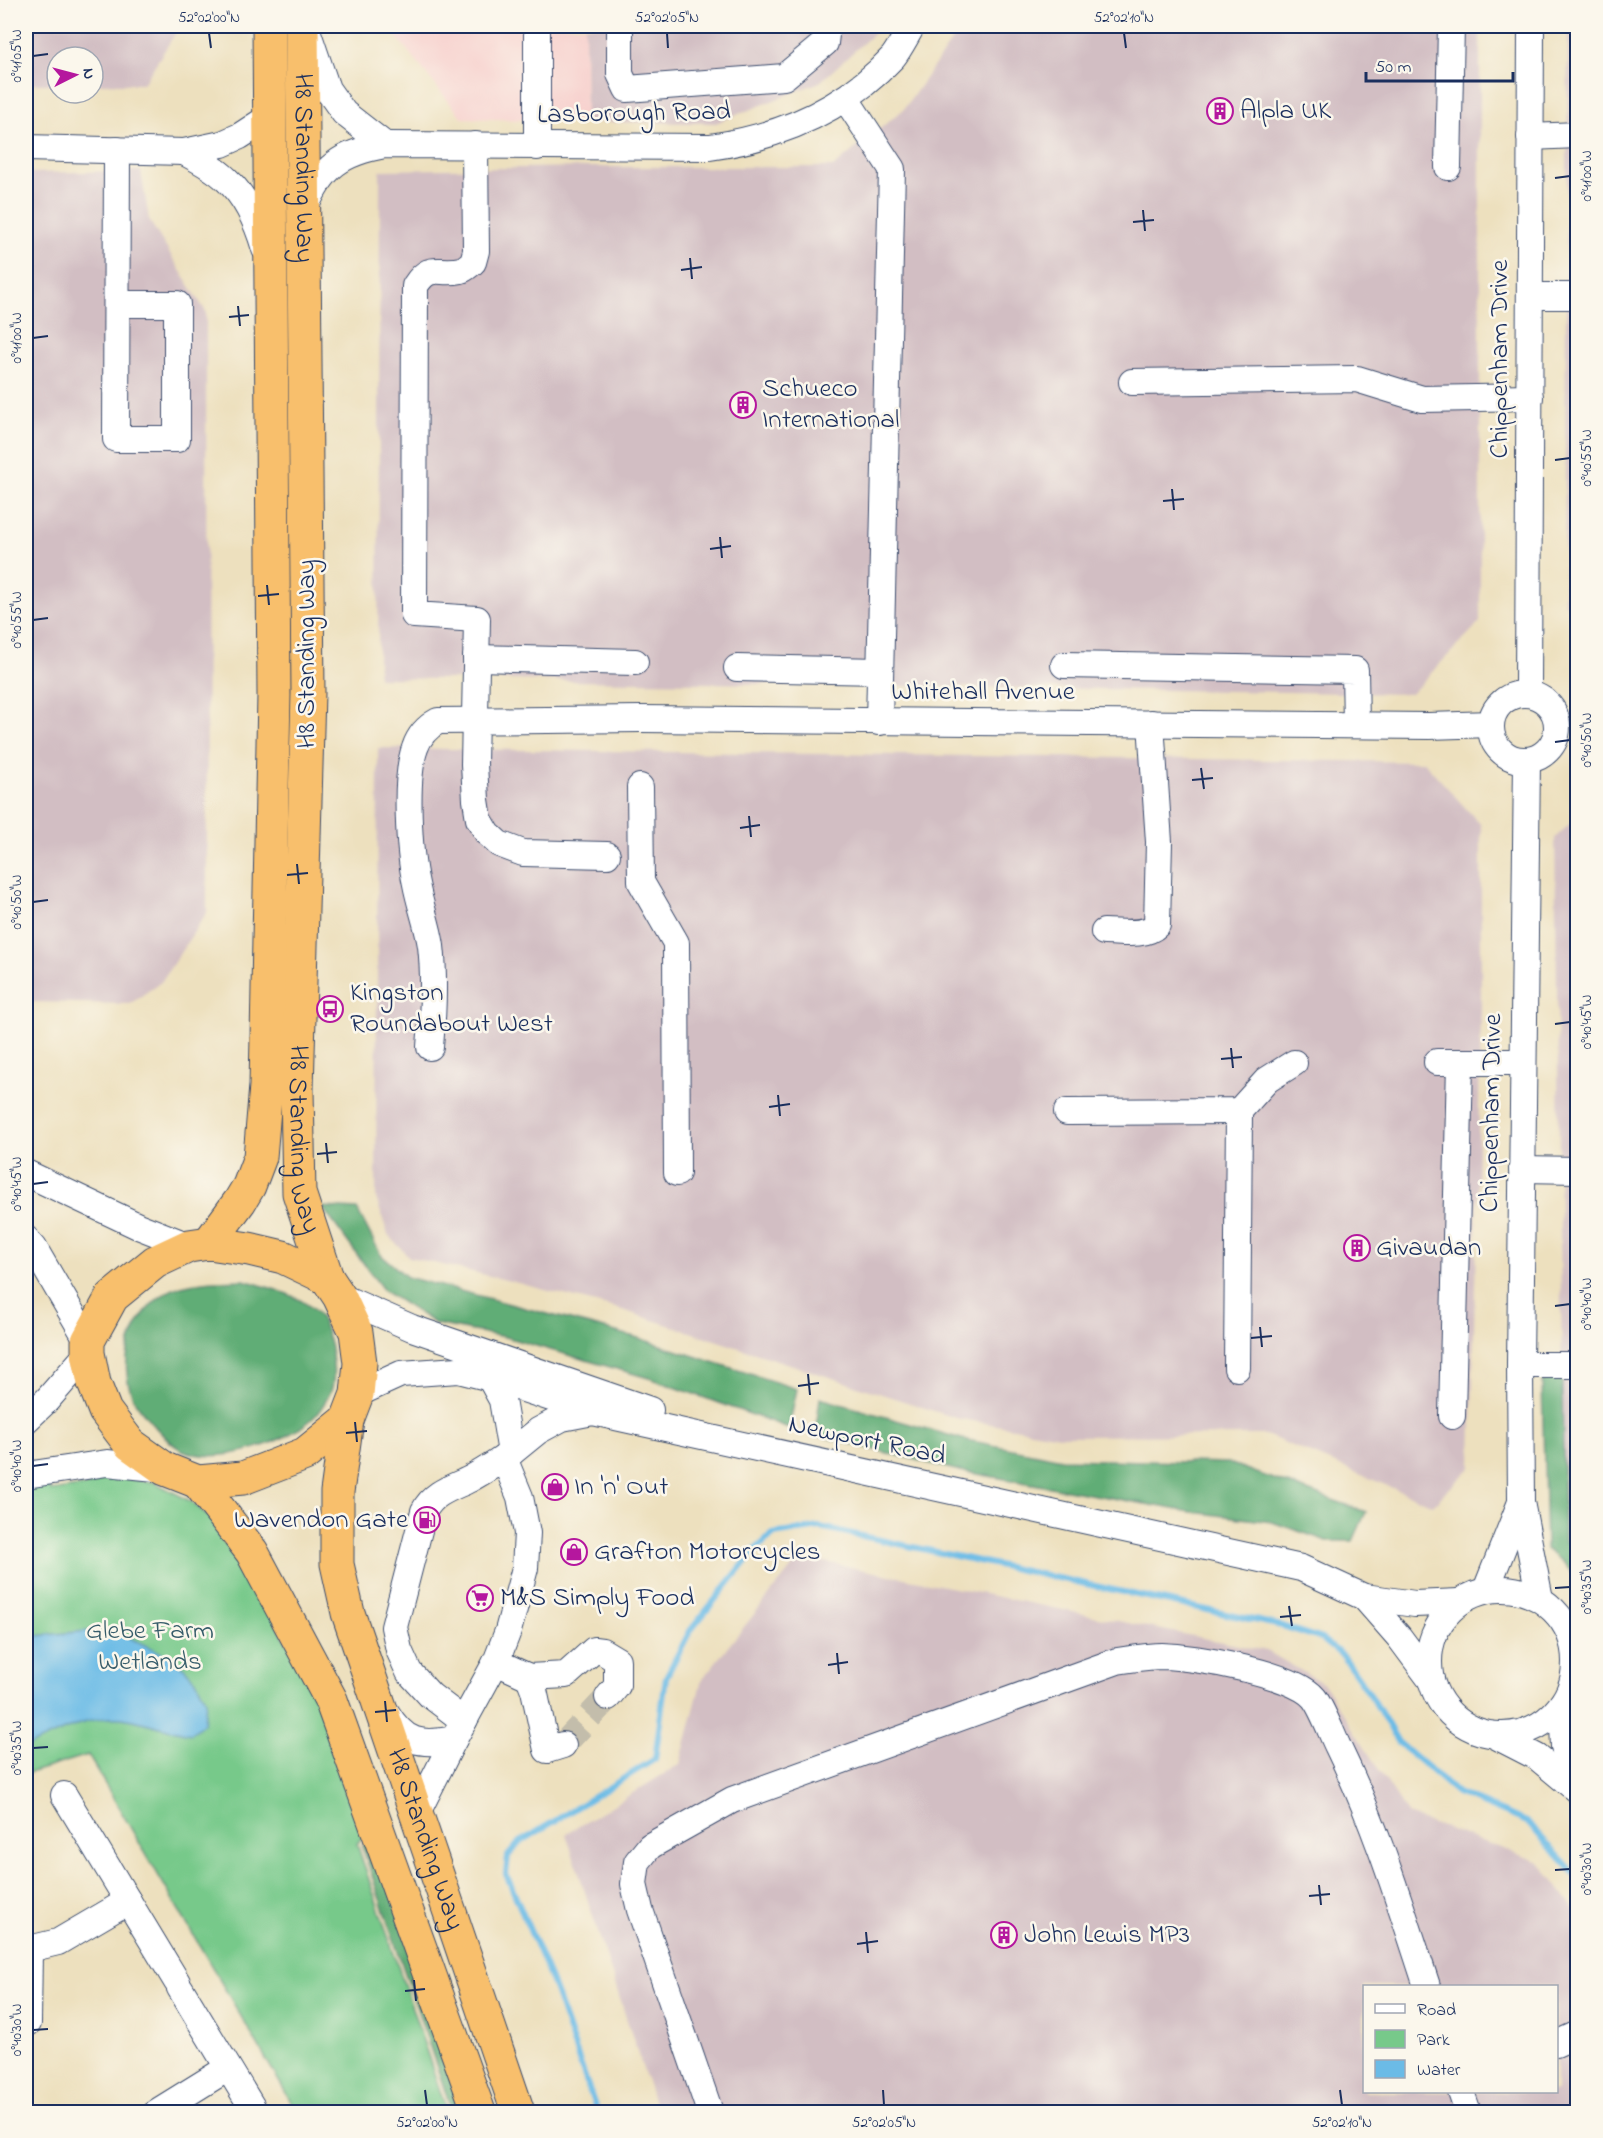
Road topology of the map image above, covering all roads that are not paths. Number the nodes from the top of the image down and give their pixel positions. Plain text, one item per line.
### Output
1 (268, 26) edge
2 (304, 26) edge
3 (537, 26) edge
4 (620, 26) edge
5 (827, 26) edge
6 (912, 26) edge
7 (1451, 26) edge
8 (1531, 26) edge
9 (846, 99) junction
10 (269, 117) junction
11 (1578, 135) edge
12 (1530, 137) junction
13 (385, 145) junction
14 (475, 145) junction
15 (537, 147) junction
16 (26, 148) edge
17 (117, 150) junction
18 (184, 152) junction
19 (1448, 167) dead end
20 (304, 208) junction
21 (272, 272) junction
22 (1530, 296) junction
23 (1578, 296) edge
24 (117, 304) junction
25 (1132, 382) dead end
26 (1530, 397) junction
27 (476, 658) junction
28 (636, 662) dead end
29 (1064, 665) dead end
30 (737, 668) dead end
31 (880, 671) junction
32 (1528, 693) junction
33 (475, 711) junction
34 (879, 722) junction
35 (1151, 723) junction
36 (1491, 724) junction
37 (1356, 725) junction
38 (1568, 730) edge
39 (1527, 760) junction
40 (640, 787) dead end
41 (607, 855) dead end
42 (1104, 932) dead end
43 (430, 1047) dead end
44 (1523, 1062) junction
45 (1294, 1063) dead end
46 (282, 1088) junction
47 (1239, 1110) junction
48 (1067, 1112) dead end
49 (1522, 1168) junction
50 (1578, 1170) edge
51 (26, 1173) edge
52 (677, 1173) dead end
53 (30, 1244) edge
54 (199, 1244) junction
55 (333, 1287) junction
56 (88, 1347) junction
57 (1520, 1365) junction
58 (1578, 1365) edge
59 (1237, 1368) dead end
60 (490, 1378) junction
61 (352, 1407) junction
62 (593, 1412) junction
63 (1452, 1416) dead end
64 (26, 1420) edge
65 (508, 1456) junction
66 (796, 1456) junction
67 (165, 1469) junction
68 (26, 1475) edge
69 (198, 1482) junction
70 (1521, 1502) junction
71 (1486, 1590) junction
72 (1364, 1597) junction
73 (1460, 1602) junction
74 (1558, 1610) edge
75 (496, 1662) junction
76 (529, 1677) junction
77 (1431, 1680) junction
78 (1570, 1693) edge
79 (608, 1697) tunnel mouth
80 (380, 1702) junction
81 (459, 1730) junction
82 (1493, 1735) junction
83 (563, 1745) dead end
84 (1577, 1790) edge
85 (64, 1795) dead end
86 (417, 1813) junction
87 (128, 1901) junction
88 (28, 1948) edge
89 (1427, 1985) edge
90 (28, 2023) dead end
91 (1578, 2034) edge
92 (1558, 2044) edge
93 (228, 2068) junction
94 (1462, 2093) edge
95 (157, 2112) edge
96 (255, 2112) edge
97 (479, 2112) edge
98 (518, 2112) edge
99 (710, 2112) edge
100 (1468, 2112) edge

1 - 10 highway, H8 Standing Way
2 - 13 street
2 - 20 highway, H8 Standing Way
3 - 15 street
4 - 5 street
6 - 9 street, Lasborough Road
7 - 19 street
8 - 12 street, Chippenham Drive
9 - 15 street, Lasborough Road
9 - 31 street
10 - 18 street
10 - 21 highway, H8 Standing Way
11 - 12 street
12 - 22 street, Chippenham Drive
13 - 14 street, Lasborough Road
13 - 20 street, Lasborough Road
14 - 15 street, Lasborough Road
14 - 27 street
16 - 17 street
17 - 18 street
17 - 24 street
18 - 21 street
20 - 46 highway, H8 Standing Way
21 - 46 highway, H8 Standing Way
22 - 23 street
22 - 26 street, Chippenham Drive
24 - 24 street
25 - 26 street
26 - 32 street, Chippenham Drive
27 - 28 street
27 - 33 street
29 - 37 street
30 - 31 street
31 - 34 street
32 - 36 street
32 - 38 street
33 - 34 street, Whitehall Avenue
33 - 41 street
33 - 43 street, Whitehall Avenue
34 - 35 street, Whitehall Avenue
35 - 37 street, Whitehall Avenue
35 - 42 street
36 - 37 street, Whitehall Avenue
36 - 39 street
38 - 39 street
39 - 44 street, Chippenham Drive
40 - 52 street
44 - 49 street, Chippenham Drive
44 - 63 street
45 - 47 street
46 - 54 highway, H8 Standing Way
46 - 55 highway, H8 Standing Way
47 - 48 street
47 - 59 street
49 - 50 street
49 - 57 street, Chippenham Drive
51 - 54 street
53 - 56 street
54 - 55 highway
54 - 56 highway
55 - 61 highway, H8 Standing Way
55 - 66 street
56 - 64 street
56 - 67 highway
57 - 58 street
57 - 70 street, Chippenham Drive
60 - 61 street, Newport Road
60 - 62 street, Newport Road
60 - 65 street
61 - 69 highway
61 - 80 highway, H8 Standing Way
62 - 65 street
62 - 66 street, Newport Road
65 - 75 street
65 - 81 street
66 - 72 street, Newport Road
67 - 68 street
67 - 69 highway
69 - 97 highway, H8 Standing Way
70 - 71 street, Chippenham Drive
70 - 74 street, Chippenham Drive
71 - 73 street
71 - 74 street
72 - 73 street, Newport Road
72 - 77 street, Newport Road
73 - 77 street
74 - 78 street
75 - 76 street
75 - 81 street
76 - 79 street
76 - 83 street
77 - 82 street
78 - 82 street
78 - 84 street
80 - 81 street
80 - 86 highway, H8 Standing Way
81 - 86 street
82 - 84 street
85 - 87 street
86 - 98 highway, H8 Standing Way
87 - 88 street
87 - 93 street
88 - 90 street
89 - 99 street
91 - 92 street
93 - 95 street
93 - 96 street
94 - 100 street

